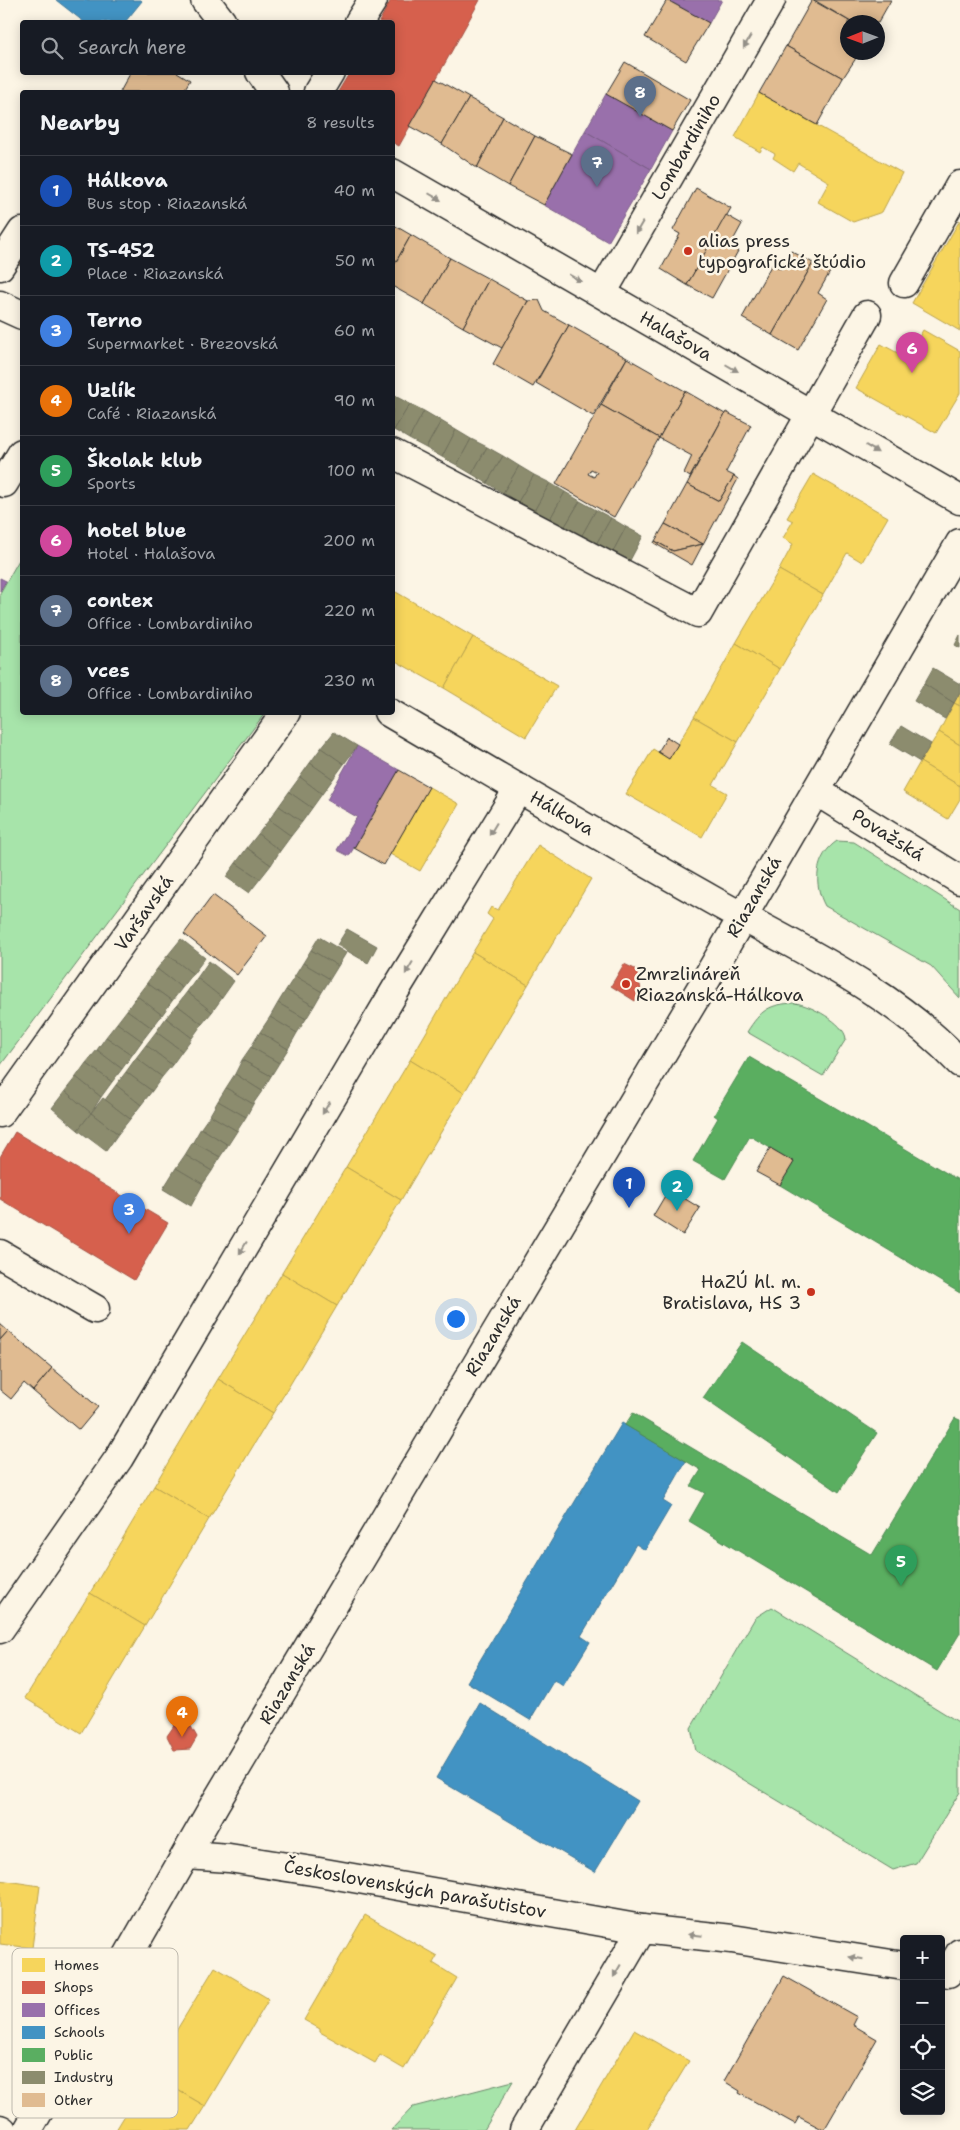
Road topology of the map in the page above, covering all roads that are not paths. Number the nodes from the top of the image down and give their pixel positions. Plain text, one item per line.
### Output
1 (205, 0) edge
2 (373, 0) edge
3 (771, 0) edge
4 (220, 20) edge
5 (360, 20) edge
6 (257, 75) edge
7 (261, 75) edge
8 (328, 75) edge
9 (247, 90) edge
10 (272, 90) edge
11 (319, 90) edge
12 (395, 175) edge
13 (960, 185) edge
14 (20, 235) edge
15 (0, 266) edge
16 (904, 283) dead end
17 (602, 293) junction
18 (0, 304) edge
19 (20, 314) edge
20 (867, 315) dead end
21 (811, 413) junction
22 (395, 455) edge
23 (20, 458) edge
24 (9, 485) edge
25 (960, 500) edge
26 (960, 543) edge
27 (284, 715) edge
28 (393, 715) edge
29 (518, 788) junction
30 (816, 791) junction
31 (960, 880) edge
32 (742, 917) junction
33 (960, 1063) edge
34 (0, 1113) edge
35 (0, 1254) edge
36 (96, 1310) dead end
37 (0, 1628) edge
38 (187, 1854) junction
39 (642, 1929) junction
40 (133, 1948) edge
41 (900, 1965) edge
42 (35, 2118) edge
43 (28, 2130) edge
44 (524, 2130) edge

1 - 4 street
2 - 5 street
3 -> 17 street, Lombardiniho
6 - 9 street
7 - 10 street
8 - 11 street
12 -> 17 street, Halašova
13 - 16 street
14 - 15 street
17 -> 21 street, Halašova
18 - 19 street
20 - 21 street
21 - 22 street
21 -> 25 street, Halašova
23 - 24 street
26 - 30 street, Riazanská
27 - 34 street, Varšavská
28 - 29 street, Hálkova
29 - 32 street, Hálkova
29 -> 37 street
30 - 31 street, Považská
30 - 32 street, Riazanská
32 - 33 street, Hálkova
32 - 38 street, Riazanská
35 - 36 street
38 - 39 street, Československých parašutistov
38 - 40 street, Riazanská
41 -> 39 street, Československých parašutistov
39 -> 44 street
42 - 43 street, Riazanská

